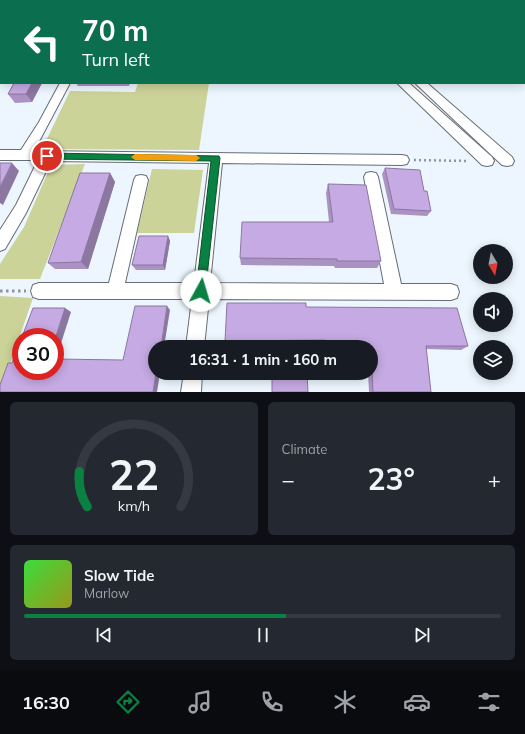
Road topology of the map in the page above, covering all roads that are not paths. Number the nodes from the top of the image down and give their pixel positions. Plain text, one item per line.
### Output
1 (64, 84) edge
2 (403, 84) edge
3 (421, 84) edge
4 (0, 156) edge
5 (24, 156) junction
6 (47, 156) junction
7 (216, 158) junction
8 (402, 160) road end
9 (487, 161) road end
10 (507, 161) dead end
11 (371, 178) dead end
12 (141, 180) dead end
13 (0, 244) edge
14 (39, 291) road end
15 (115, 291) junction
16 (201, 291) junction
17 (394, 292) junction
18 (451, 292) dead end
19 (196, 340) edge
20 (192, 380) edge
21 (191, 392) edge

1 - 5 street
2 - 9 street
3 - 10 street
4 - 5 street
5 - 6 street
6 - 7 street
6 - 13 street
7 - 8 street
7 - 16 street
11 - 17 street
12 - 15 street
14 - 15 street
15 - 16 street
16 - 17 street
16 - 19 street
17 - 18 street
20 - 21 street

